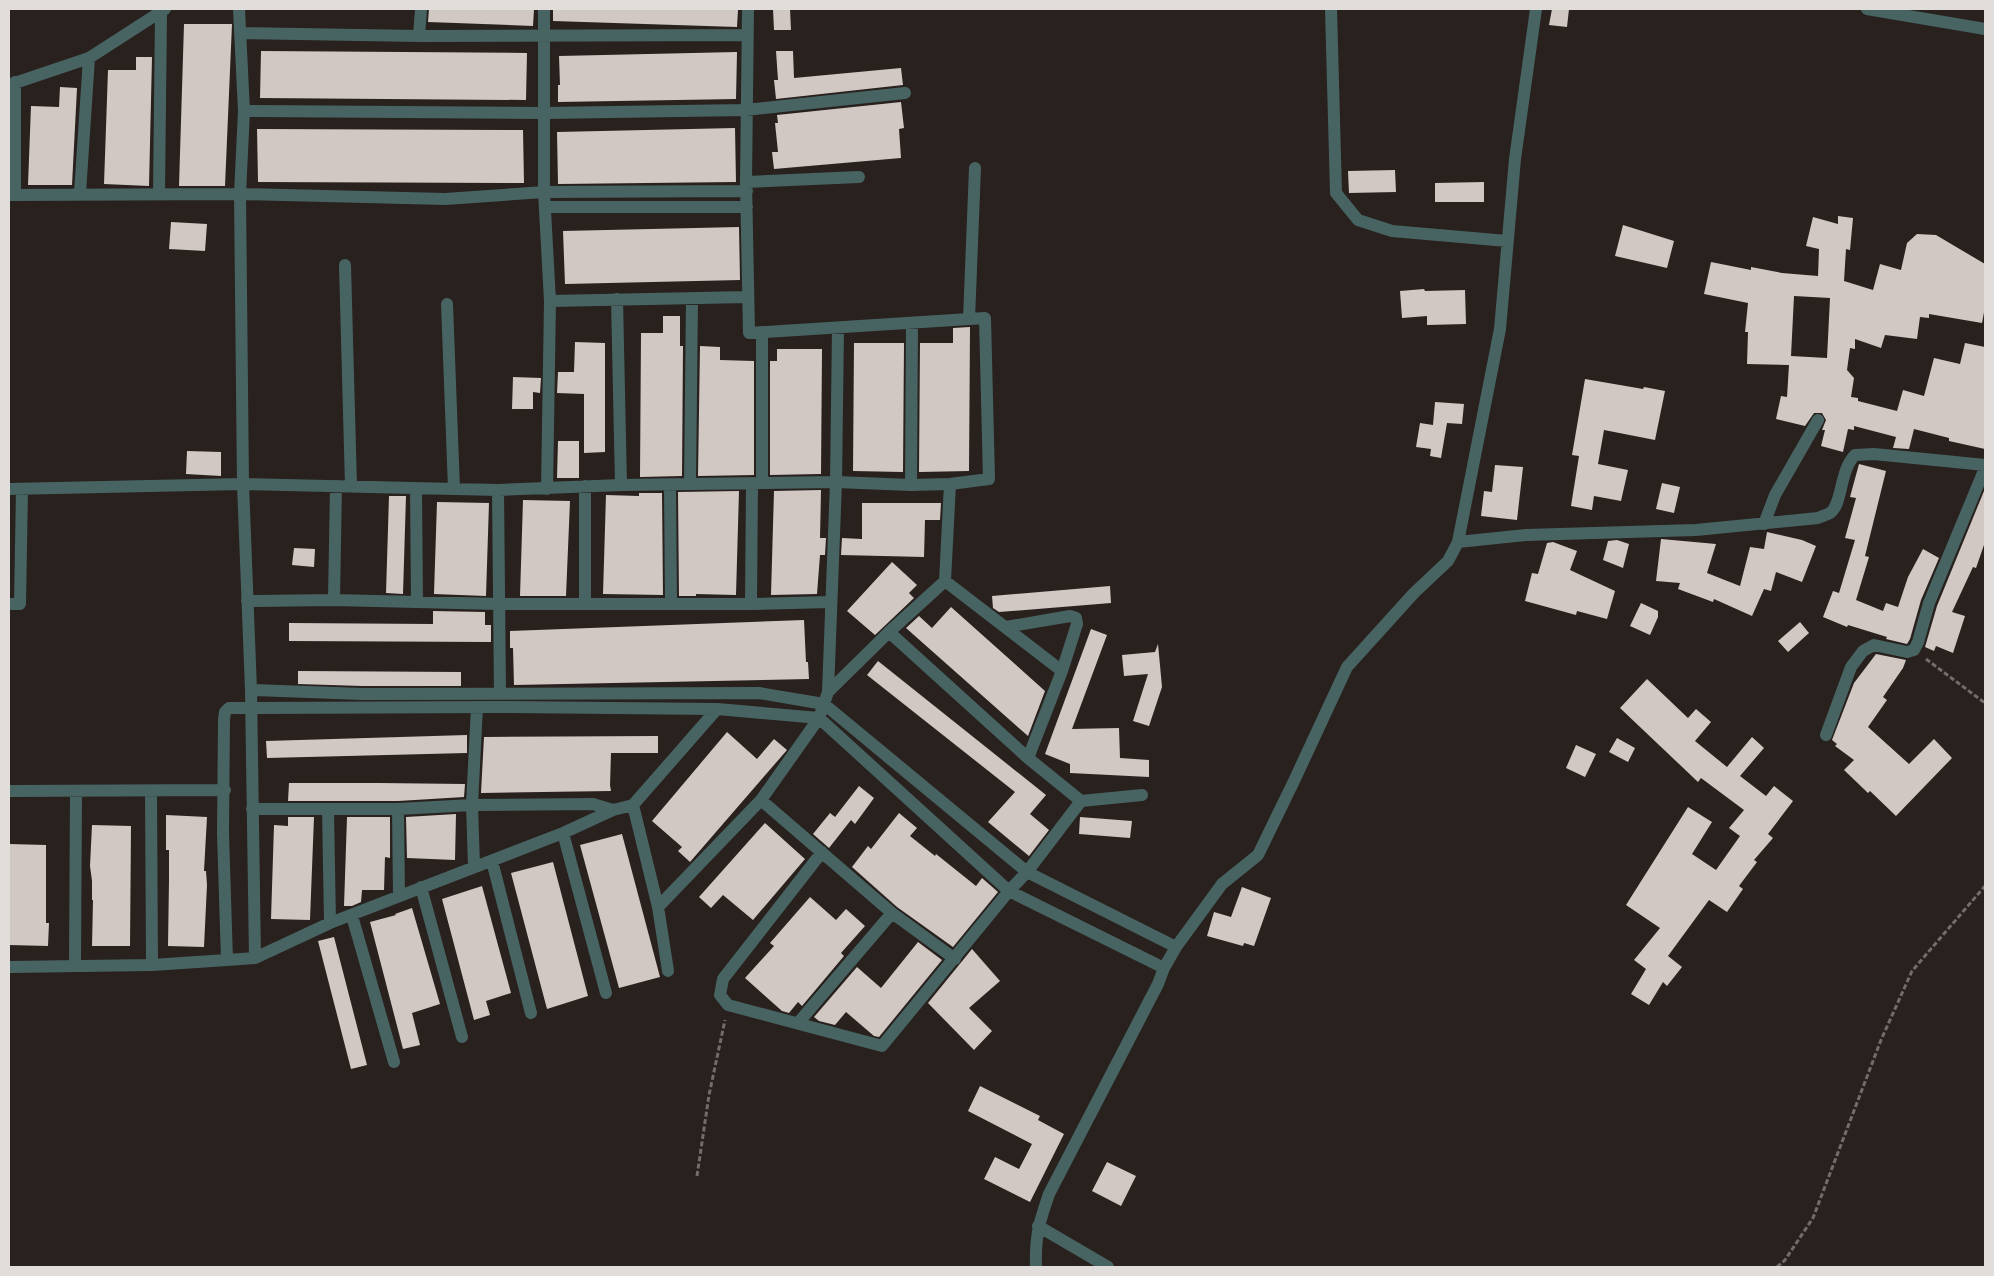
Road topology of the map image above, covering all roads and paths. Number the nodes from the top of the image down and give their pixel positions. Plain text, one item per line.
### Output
1 (239, 9) edge
2 (421, 9) edge
3 (544, 9) edge
4 (748, 9) edge
5 (1331, 9) edge
6 (1536, 9) edge
7 (1866, 9) edge
8 (164, 11) edge
9 (1985, 29) edge
10 (240, 33) junction
11 (747, 35) junction
12 (419, 36) junction
13 (545, 36) junction
14 (89, 58) junction
15 (12, 84) edge
16 (905, 93) dead end
17 (746, 110) junction
18 (244, 111) junction
19 (545, 113) junction
20 (975, 168) dead end
21 (859, 177) dead end
22 (747, 187) junction
23 (544, 192) junction
24 (80, 193) junction
25 (159, 194) junction
26 (240, 194) junction
27 (12, 195) edge
28 (545, 207) junction
29 (747, 207) junction
30 (1507, 241) junction
31 (345, 264) dead end
32 (748, 297) junction
33 (692, 298) junction
34 (617, 299) junction
35 (550, 301) junction
36 (447, 304) dead end
37 (969, 320) junction
38 (912, 323) junction
39 (838, 328) junction
40 (762, 332) junction
41 (1818, 420) dead end
42 (1985, 467) edge
43 (836, 482) junction
44 (757, 483) junction
45 (243, 484) junction
46 (670, 484) junction
47 (690, 484) junction
48 (950, 484) junction
49 (621, 485) junction
50 (911, 485) junction
51 (336, 486) junction
52 (351, 486) junction
53 (585, 486) junction
54 (9, 489) edge
55 (22, 489) junction
56 (416, 489) junction
57 (454, 489) junction
58 (547, 489) junction
59 (498, 490) junction
60 (1764, 524) junction
61 (1458, 542) junction
62 (945, 582) junction
63 (334, 600) junction
64 (247, 601) junction
65 (417, 602) junction
66 (831, 602) junction
67 (671, 603) junction
68 (9, 604) edge
69 (498, 604) junction
70 (585, 604) junction
71 (751, 604) junction
72 (1006, 627) junction
73 (890, 632) junction
74 (1914, 650) junction
75 (1062, 671) junction
76 (251, 690) junction
77 (828, 692) junction
78 (500, 693) junction
79 (1985, 703) edge
80 (824, 704) junction
81 (477, 707) junction
82 (251, 709) junction
83 (717, 709) junction
84 (818, 718) junction
85 (1826, 735) dead end
86 (1028, 758) junction
87 (9, 790) edge
88 (224, 790) junction
89 (76, 791) junction
90 (151, 791) junction
91 (1142, 795) dead end
92 (761, 800) junction
93 (1080, 801) junction
94 (472, 805) junction
95 (633, 805) junction
96 (252, 809) junction
97 (328, 809) junction
98 (398, 809) junction
99 (612, 810) junction
100 (563, 833) junction
101 (822, 852) junction
102 (492, 860) junction
103 (474, 867) junction
104 (1027, 872) junction
105 (1985, 886) edge
106 (421, 888) junction
107 (1009, 891) junction
108 (399, 896) junction
109 (658, 907) junction
110 (892, 912) junction
111 (352, 916) junction
112 (330, 923) junction
113 (1176, 947) junction
114 (255, 958) junction
115 (955, 959) junction
116 (227, 960) junction
117 (75, 964) junction
118 (152, 965) junction
119 (9, 967) edge
120 (1164, 968) junction
121 (668, 971) dead end
122 (606, 993) dead end
123 (728, 1005) junction
124 (531, 1013) dead end
125 (798, 1023) junction
126 (462, 1037) dead end
127 (394, 1062) dead end
128 (697, 1176) dead end
129 (1038, 1226) junction
130 (1036, 1267) edge
131 (1108, 1267) edge
132 (1777, 1267) edge

1 - 10 street
2 - 12 street
3 - 13 street
4 - 11 street
5 - 30 street
6 - 30 street
7 - 9 street
8 - 14 street
8 - 25 street
10 - 12 street
10 - 18 street
11 - 13 street
11 - 17 street
12 - 13 street
13 - 19 street
14 - 15 street
14 - 24 street
15 - 27 street
16 - 17 street
17 - 19 street
17 - 22 street
18 - 19 street
18 - 26 street
19 - 23 street
20 - 37 street
21 - 22 street
22 - 23 street
22 - 29 street
23 - 26 street
23 - 28 street
24 - 25 street
24 - 27 street
25 - 26 street
26 - 45 street
28 - 29 street
28 - 35 street
29 - 32 street
30 - 61 street
31 - 52 street
32 - 33 street
32 - 40 street
33 - 34 street
33 - 47 street
34 - 35 street
34 - 49 street
35 - 58 street
36 - 57 street
37 - 38 street
37 - 48 street
38 - 39 street
38 - 50 street
39 - 40 street
39 - 43 street
40 - 44 street
41 - 60 street
42 - 60 street
42 - 74 street
43 - 44 street
43 - 50 street
43 - 66 street
44 - 47 street
44 - 71 street
45 - 51 street
45 - 55 street
45 - 64 street
46 - 47 street
46 - 49 street
46 - 67 street
48 - 50 street
48 - 62 street
49 - 53 street
51 - 52 street
51 - 63 street
52 - 56 street
53 - 58 street
53 - 70 street
54 - 55 street
55 - 68 street
56 - 57 street
56 - 65 street
57 - 59 street
58 - 59 street
59 - 69 street
60 - 61 street
61 - 113 street
62 - 72 street
62 - 73 street
63 - 64 street
63 - 65 street
64 - 76 street
65 - 69 street
66 - 71 street
66 - 77 street
67 - 70 street
67 - 71 street
69 - 70 street
69 - 78 street
72 - 75 street
72 - 75 street
73 - 77 street
73 - 86 street
74 - 79 path
74 - 85 street
75 - 86 street
76 - 78 street
76 - 82 street
77 - 80 street
78 - 80 street
80 - 84 street
80 - 104 street
81 - 82 street
81 - 83 street
81 - 94 street
82 - 88 street
82 - 96 street
83 - 84 street
83 - 95 street
84 - 92 street
84 - 107 street
86 - 93 street
87 - 89 street
88 - 90 street
88 - 116 street
89 - 90 street
89 - 117 street
90 - 118 street
91 - 93 street
92 - 101 street
92 - 109 street
93 - 104 street
94 - 98 street
94 - 99 street
94 - 103 street
95 - 99 street
95 - 109 street
96 - 97 street
96 - 114 street
97 - 98 street
97 - 112 street
98 - 108 street
99 - 100 street
100 - 102 street
100 - 122 street
101 - 110 street
101 - 123 street
102 - 103 street
102 - 124 street
103 - 106 street
104 - 107 street
104 - 113 street
105 - 132 path
106 - 108 street
106 - 126 street
107 - 115 street
107 - 120 street
108 - 111 street
109 - 121 street
110 - 115 street
110 - 125 street
111 - 112 street
111 - 127 street
112 - 114 street
113 - 120 street
114 - 116 street
115 - 125 street
116 - 118 street
117 - 118 street
117 - 119 street
120 - 129 street
123 - 125 street
123 - 128 path
129 - 130 street
129 - 131 street

